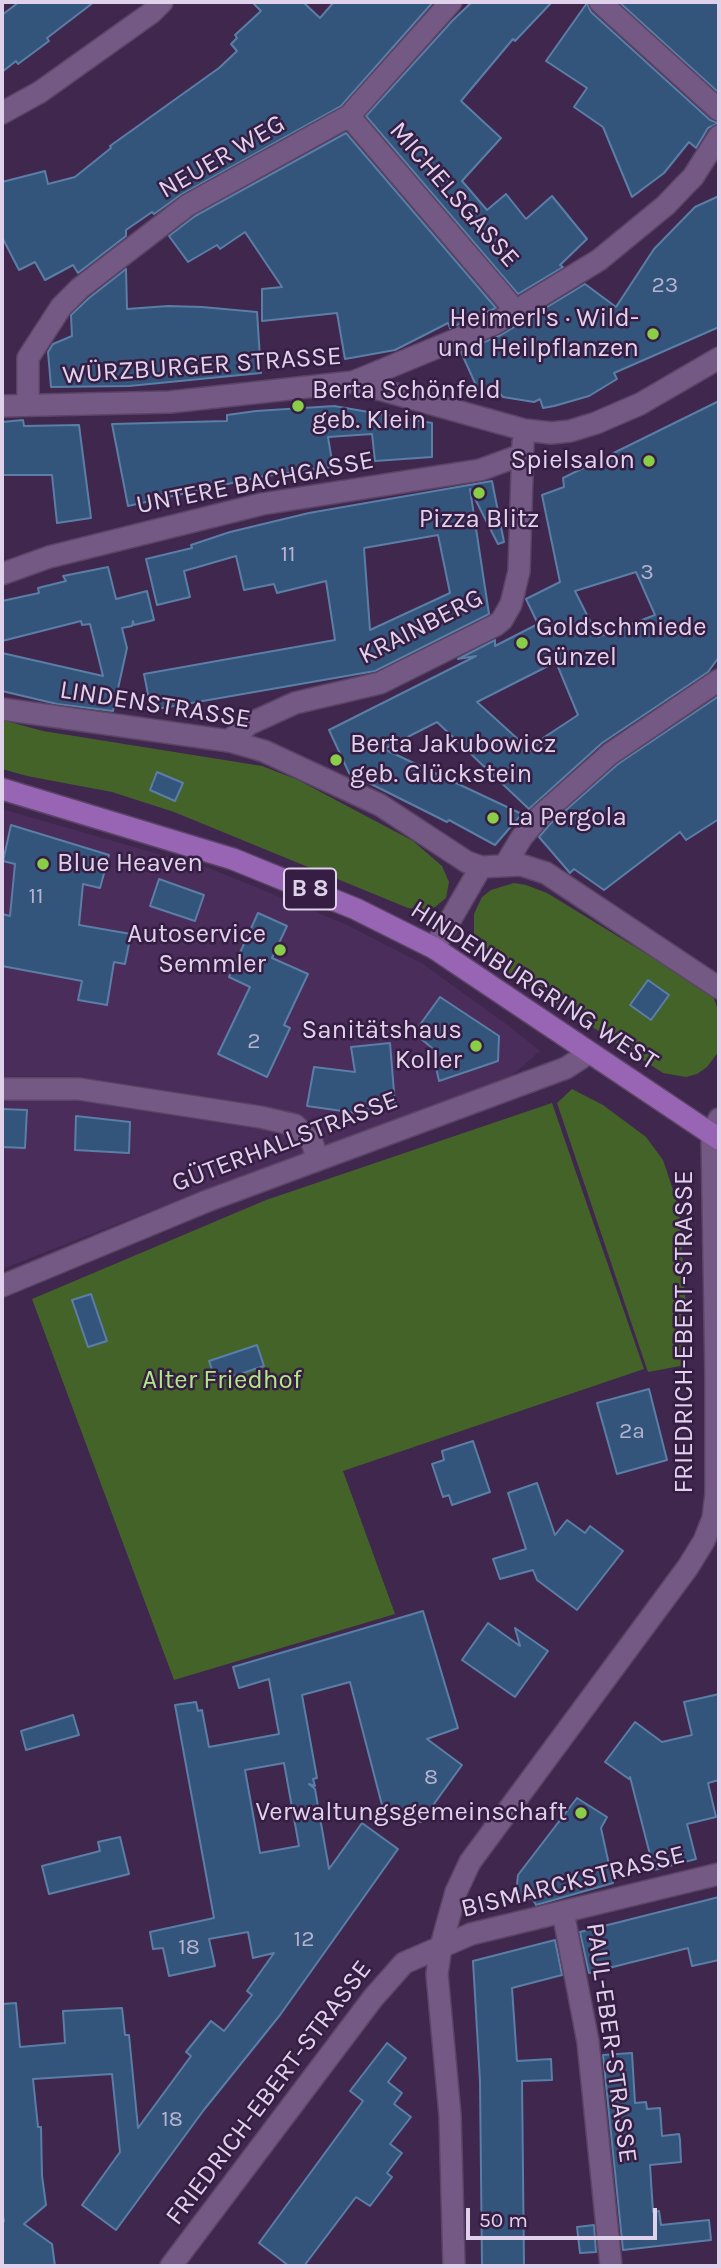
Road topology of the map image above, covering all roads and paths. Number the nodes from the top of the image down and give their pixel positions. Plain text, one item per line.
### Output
1 (162, 2) edge
2 (451, 2) edge
3 (600, 2) edge
4 (719, 110) edge
5 (2, 113) edge
6 (349, 116) junction
7 (719, 136) edge
8 (516, 311) junction
9 (719, 358) edge
10 (353, 382) junction
11 (29, 405) junction
12 (2, 406) edge
13 (525, 430) junction
14 (521, 455) junction
15 (2, 574) edge
16 (719, 680) edge
17 (2, 709) edge
18 (229, 741) junction
19 (2, 789) edge
20 (505, 865) junction
21 (481, 867) junction
22 (434, 948) junction
23 (719, 988) edge
24 (589, 1053) junction
25 (2, 1089) edge
26 (717, 1131) edge
27 (317, 1158) junction
28 (2, 1286) edge
29 (716, 1519) edge
30 (719, 1874) edge
31 (563, 1912) junction
32 (441, 1946) junction
33 (172, 2266) edge
34 (454, 2266) edge
35 (611, 2266) edge

1 - 5 street
2 - 6 street, NEUER WEG
3 - 4 street
6 - 8 street, MICHELSGASSE
6 - 11 street, NEUER WEG
7 - 8 street
8 - 10 street
9 - 13 street, WÜRZBURGER STRASSE
10 - 11 street, WÜRZBURGER STRASSE
10 - 13 street, WÜRZBURGER STRASSE
11 - 12 street, WÜRZBURGER STRASSE
13 - 14 street, KRAINBERG
14 - 15 street, UNTERE BACHGASSE
14 - 18 street, KRAINBERG
16 - 20 street
17 - 18 street, LINDENSTRASSE
18 - 21 street, LINDENSTRASSE
19 - 22 main road, HINDENBURGRING WEST / B 8
20 - 21 street
20 - 23 street
21 - 22 street
22 - 24 main road, HINDENBURGRING WEST / B 8
24 - 26 main road, HINDENBURGRING WEST / B 8
24 - 27 street, GÜTERHALLSTRASSE
25 - 27 street
26 - 29 street, FRIEDRICH-EBERT-STRASSE
27 - 28 street, GÜTERHALLSTRASSE
29 - 32 street, FRIEDRICH-EBERT-STRASSE
30 - 31 street, BISMARCKSTRASSE
31 - 32 street, BISMARCKSTRASSE
31 - 35 street, PAUL-EBER-STRASSE
32 - 33 street, FRIEDRICH-EBERT-STRASSE
32 - 34 street

